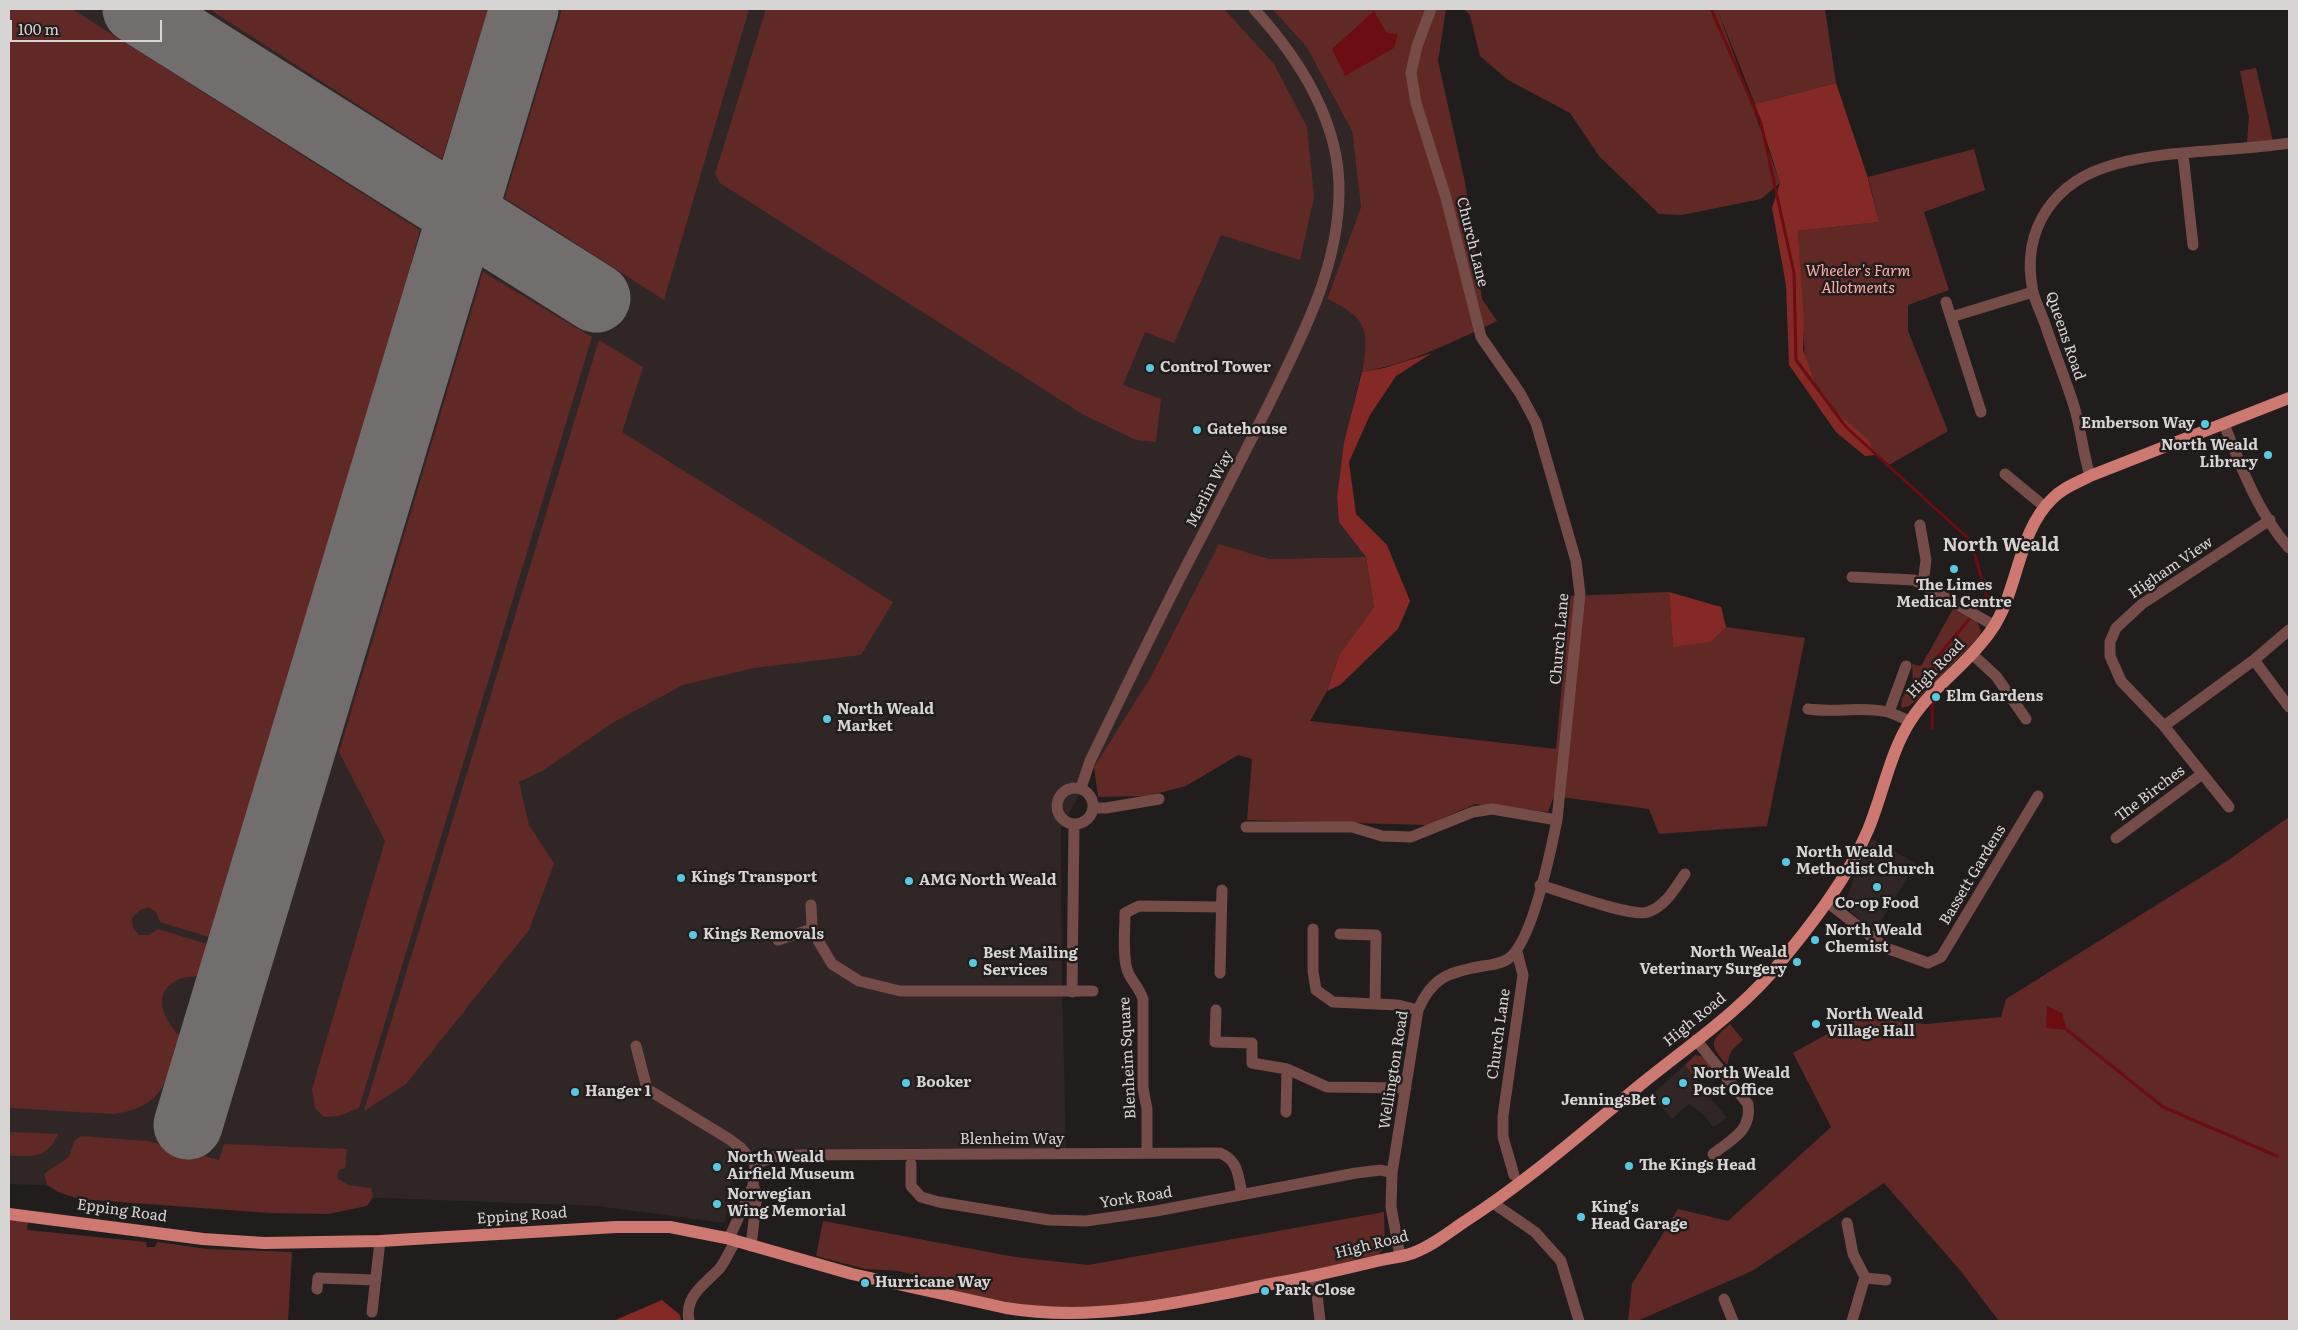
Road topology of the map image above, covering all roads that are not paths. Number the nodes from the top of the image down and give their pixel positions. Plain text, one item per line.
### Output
1 (1254, 9) edge
2 (1431, 9) edge
3 (2289, 143) edge
4 (2183, 154) junction
5 (2193, 245) dead end
6 (2033, 292) junction
7 (1946, 302) dead end
8 (1951, 317) junction
9 (2289, 398) edge
10 (1982, 412) dead end
11 (2224, 424) junction
12 (2005, 474) dead end
13 (2090, 476) junction
14 (2045, 507) junction
15 (2270, 520) junction
16 (1920, 525) dead end
17 (2289, 548) edge
18 (1852, 577) dead end
19 (1923, 584) junction
20 (1995, 626) junction
21 (2289, 630) edge
22 (1973, 655) junction
23 (2254, 660) junction
24 (1906, 666) dead end
25 (2289, 707) edge
26 (1808, 709) dead end
27 (1889, 712) junction
28 (2026, 719) dead end
29 (1910, 721) junction
30 (2164, 726) junction
31 (2202, 774) junction
32 (1081, 788) junction
33 (2038, 796) dead end
34 (1158, 799) dead end
35 (2229, 807) dead end
36 (1093, 808) junction
37 (1556, 820) junction
38 (1074, 824) junction
39 (1246, 827) dead end
40 (2116, 838) dead end
41 (1685, 874) dead end
42 (1540, 885) junction
43 (1222, 890) dead end
44 (1827, 902) junction
45 (811, 905) dead end
46 (1221, 907) junction
47 (812, 929) junction
48 (1314, 929) dead end
49 (1340, 934) dead end
50 (778, 940) dead end
51 (1517, 952) junction
52 (1220, 973) dead end
53 (1093, 991) dead end
54 (1072, 992) junction
55 (1375, 1004) junction
56 (1216, 1010) dead end
57 (1418, 1010) junction
58 (1696, 1040) junction
59 (636, 1046) dead end
60 (1287, 1069) junction
61 (1406, 1088) junction
62 (1286, 1112) dead end
63 (1147, 1153) junction
64 (1713, 1154) dead end
65 (755, 1164) junction
66 (911, 1164) dead end
67 (1392, 1173) junction
68 (1514, 1175) dead end
69 (753, 1186) junction
70 (1242, 1194) junction
71 (1493, 1204) junction
72 (9, 1214) edge
73 (1848, 1223) dead end
74 (731, 1239) junction
75 (380, 1241) junction
76 (751, 1246) junction
77 (1400, 1256) junction
78 (1315, 1276) junction
79 (1865, 1278) junction
80 (376, 1280) junction
81 (1886, 1280) dead end
82 (317, 1289) dead end
83 (1724, 1299) dead end
84 (372, 1312) dead end
85 (1029, 1316) edge
86 (689, 1321) edge
87 (1320, 1321) edge
88 (1579, 1321) edge
89 (1733, 1321) edge
90 (1852, 1321) edge

1 - 32 street, Merlin Way
2 - 37 street, Church Lane
3 - 4 street, Queens Road
4 - 5 street
4 - 6 street, Queens Road
6 - 8 street
6 - 13 street, Queens Road
7 - 8 street
8 - 10 street
9 - 11 main road, High Road
11 - 13 main road, High Road
11 - 15 street
12 - 14 street
13 - 14 main road, High Road
14 - 20 main road, High Road
15 - 17 street
15 - 30 street, Higham View
16 - 19 street
18 - 19 street
19 - 20 street
20 - 22 main road, High Road
21 - 23 street
22 - 28 street
22 - 29 main road, High Road
23 - 25 street
23 - 30 street
24 - 27 street
26 - 27 street
27 - 29 street
29 - 44 main road, High Road
30 - 31 street, Higham View
31 - 35 street, Higham View
31 - 40 street, The Birches
32 - 36 street
32 - 38 street
33 - 44 street, Bassett Gardens
34 - 36 street
36 - 38 street
37 - 39 street
37 - 42 street, Church Lane
38 - 54 street
41 - 42 street
42 - 51 street, Church Lane
43 - 46 street
44 - 58 main road, High Road
45 - 47 street
46 - 52 street
46 - 63 street, Blenheim Square
47 - 50 street
47 - 54 street
48 - 55 street
49 - 55 street
51 - 57 street, Wellington Road
51 - 68 street, Church Lane
53 - 54 street
55 - 57 street
56 - 60 street
57 - 61 street, Wellington Road
58 - 64 street
58 - 71 main road, High Road
59 - 65 street
60 - 61 street
60 - 62 street
61 - 67 street, Wellington Road
63 - 65 street, Blenheim Way
63 - 70 street, Blenheim Way
65 - 69 street
66 - 70 street, York Road
67 - 70 street, York Road
67 - 77 street, Wellington Road
69 - 74 street
69 - 76 street
71 - 77 main road, High Road
71 - 88 street
72 - 75 main road, Epping Road
73 - 79 street
74 - 75 main road, Epping Road
74 - 76 main road, Epping Road
74 - 86 street
75 - 80 street
76 - 85 main road, Epping Road
77 - 78 main road, High Road
78 - 85 main road, High Road
78 - 87 street
79 - 81 street
79 - 90 street
80 - 82 street
80 - 84 street
83 - 89 street

